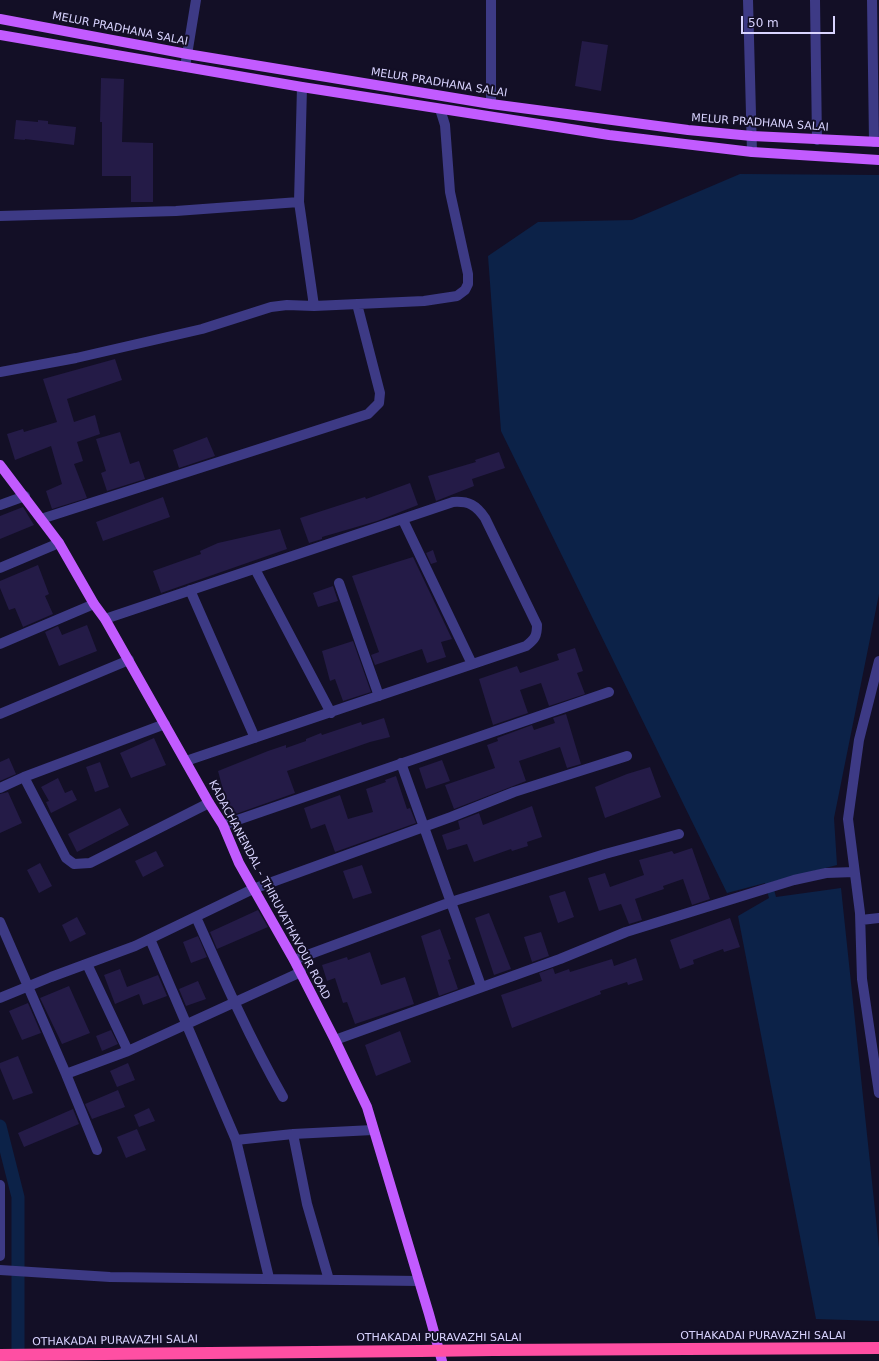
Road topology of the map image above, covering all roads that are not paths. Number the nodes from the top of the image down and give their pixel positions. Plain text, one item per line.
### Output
1 (196, 0) edge
2 (491, 0) edge
3 (748, 0) edge
4 (815, 0) edge
5 (872, 0) edge
6 (0, 19) edge
7 (0, 35) edge
8 (188, 54) junction
9 (185, 67) junction
10 (302, 87) junction
11 (491, 104) junction
12 (440, 109) junction
13 (752, 136) junction
14 (817, 140) junction
15 (877, 142) edge
16 (752, 152) junction
17 (879, 160) edge
18 (299, 202) junction
19 (0, 216) edge
20 (357, 304) junction
21 (314, 306) junction
22 (0, 372) edge
23 (0, 465) edge
24 (25, 496) junction
25 (0, 505) edge
26 (41, 519) junction
27 (403, 520) junction
28 (59, 543) junction
29 (0, 568) edge
30 (255, 569) junction
31 (339, 583) dead end
32 (190, 590) junction
33 (94, 604) junction
34 (105, 619) junction
35 (0, 644) edge
36 (129, 660) junction
37 (879, 662) edge
38 (472, 664) junction
39 (610, 692) dead end
40 (379, 696) junction
41 (331, 713) junction
42 (0, 714) edge
43 (165, 724) junction
44 (255, 738) junction
45 (627, 756) dead end
46 (186, 761) junction
47 (402, 763) junction
48 (24, 777) junction
49 (0, 788) edge
50 (209, 803) junction
51 (223, 825) junction
52 (425, 826) junction
53 (680, 834) dead end
54 (854, 872) junction
55 (254, 888) junction
56 (451, 902) junction
57 (196, 917) junction
58 (879, 918) edge
59 (860, 920) junction
60 (0, 922) edge
61 (150, 939) junction
62 (294, 960) junction
63 (87, 964) junction
64 (301, 972) junction
65 (481, 986) junction
66 (28, 987) junction
67 (0, 998) edge
68 (233, 1001) junction
69 (186, 1024) junction
70 (335, 1040) junction
71 (128, 1051) junction
72 (878, 1072) edge
73 (66, 1074) junction
74 (879, 1093) edge
75 (284, 1097) dead end
76 (373, 1130) junction
77 (293, 1134) junction
78 (236, 1140) junction
79 (97, 1150) dead end
80 (0, 1185) edge
81 (0, 1256) edge
82 (3, 1270) edge
83 (269, 1278) junction
84 (329, 1280) junction
85 (419, 1281) junction
86 (879, 1348) edge
87 (5, 1355) edge
88 (442, 1361) edge

1 - 8 street
2 - 11 street
3 - 13 street
4 - 14 street
5 - 15 street
6 - 8 main road, MELUR PRADHANA SALAI
7 - 9 main road
8 - 9 street
8 - 11 main road, MELUR PRADHANA SALAI
9 - 10 main road
10 - 12 main road
10 - 18 street
11 - 13 main road, MELUR PRADHANA SALAI
12 - 16 main road
12 - 20 street
13 - 14 main road, MELUR PRADHANA SALAI
13 - 16 street
14 - 15 main road, MELUR PRADHANA SALAI
16 - 17 main road
18 - 19 street
18 - 21 street
20 - 21 street
20 - 26 street
21 - 22 street
23 - 24 main road, KADACHANENDAL - THIRUVATHAVOUR ROAD
24 - 25 street
24 - 26 main road, KADACHANENDAL - THIRUVATHAVOUR ROAD
26 - 28 main road, KADACHANENDAL - THIRUVATHAVOUR ROAD
27 - 30 street
27 - 38 street
27 - 38 street
28 - 29 street
28 - 33 main road, KADACHANENDAL - THIRUVATHAVOUR ROAD
30 - 32 street
30 - 41 street
31 - 40 street
32 - 34 street
32 - 44 street
33 - 34 main road, KADACHANENDAL - THIRUVATHAVOUR ROAD
33 - 35 street
34 - 36 main road, KADACHANENDAL - THIRUVATHAVOUR ROAD
36 - 42 street
36 - 43 main road, KADACHANENDAL - THIRUVATHAVOUR ROAD
37 - 54 street
38 - 40 street
39 - 47 street
40 - 41 street
41 - 44 street
43 - 46 main road, KADACHANENDAL - THIRUVATHAVOUR ROAD
43 - 48 street
44 - 46 street
45 - 52 street
46 - 50 main road, KADACHANENDAL - THIRUVATHAVOUR ROAD
47 - 51 street
47 - 52 street
48 - 49 street
48 - 50 street
50 - 51 main road, KADACHANENDAL - THIRUVATHAVOUR ROAD
51 - 55 main road, KADACHANENDAL - THIRUVATHAVOUR ROAD
52 - 55 street
52 - 56 street
53 - 56 street
54 - 59 street
54 - 65 street
55 - 57 street
55 - 62 main road, KADACHANENDAL - THIRUVATHAVOUR ROAD
56 - 62 street
56 - 65 street
57 - 61 street
57 - 68 street
58 - 59 street
59 - 72 street
60 - 66 street
61 - 63 street
61 - 69 street
62 - 64 main road, KADACHANENDAL - THIRUVATHAVOUR ROAD
63 - 66 street
63 - 71 street
64 - 68 street
64 - 70 main road, KADACHANENDAL - THIRUVATHAVOUR ROAD
65 - 70 street
66 - 67 street
66 - 73 street
68 - 69 street
68 - 75 street
69 - 71 street
69 - 78 street
70 - 76 main road, KADACHANENDAL - THIRUVATHAVOUR ROAD
71 - 73 street
72 - 74 street
73 - 79 street
76 - 77 street
76 - 85 main road, KADACHANENDAL - THIRUVATHAVOUR ROAD
77 - 78 street
77 - 84 street
78 - 83 street
80 - 81 street
82 - 83 street
83 - 84 street
84 - 85 street
85 - 88 main road, KADACHANENDAL - THIRUVATHAVOUR ROAD
86 - 87 highway, OTHAKADAI PURAVAZHI SALAI, bridge

